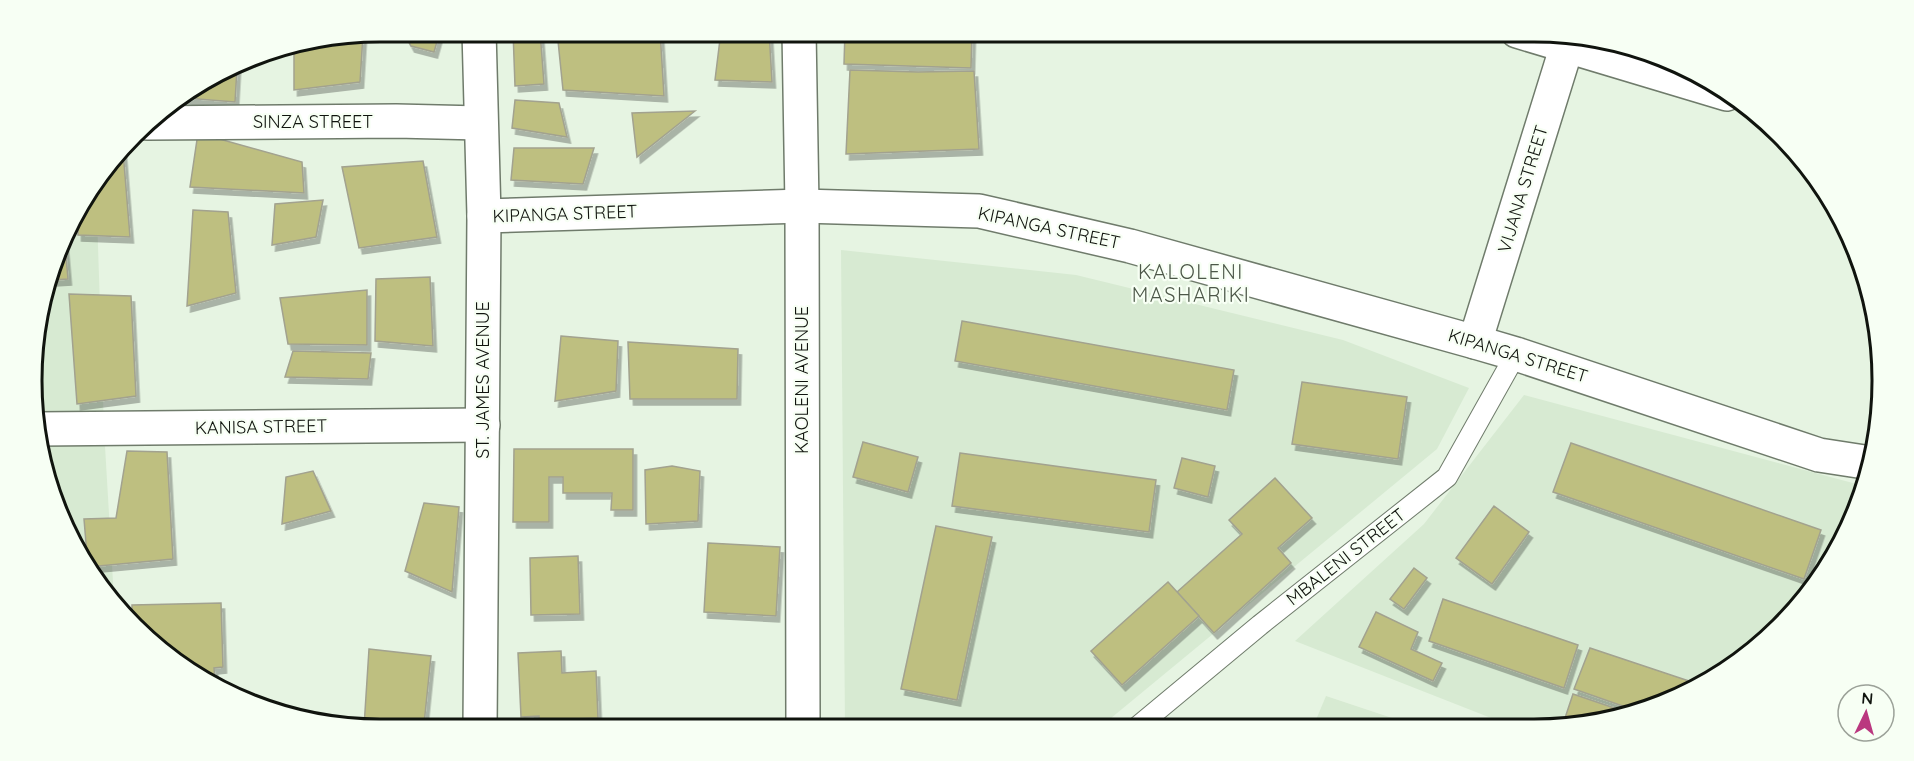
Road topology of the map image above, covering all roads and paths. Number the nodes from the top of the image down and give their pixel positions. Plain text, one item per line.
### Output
1 (479, 42) edge
2 (799, 42) edge
3 (1567, 44) edge
4 (1582, 46) edge
5 (1697, 84) edge
6 (161, 123) edge
7 (480, 123) junction
8 (802, 206) junction
9 (484, 216) junction
10 (1475, 342) junction
11 (1516, 354) junction
12 (483, 425) junction
13 (46, 429) edge
14 (1862, 462) edge
15 (480, 719) edge
16 (803, 719) edge
17 (1147, 719) edge

1 - 7 street, ST. JAMES AVENUE
2 - 8 street, KAOLENI AVENUE
3 - 10 street, VIJANA STREET
4 - 5 street
6 - 7 street, SINZA STREET
7 - 9 street, ST. JAMES AVENUE
8 - 9 street, KIPANGA STREET
8 - 10 street, KIPANGA STREET
8 - 16 street, KAOLENI AVENUE
9 - 12 street, ST. JAMES AVENUE
10 - 11 street, KIPANGA STREET
11 - 14 street, KIPANGA STREET
11 - 17 lane, MBALENI STREET
12 - 13 street, KANISA STREET
12 - 15 street, ST. JAMES AVENUE

